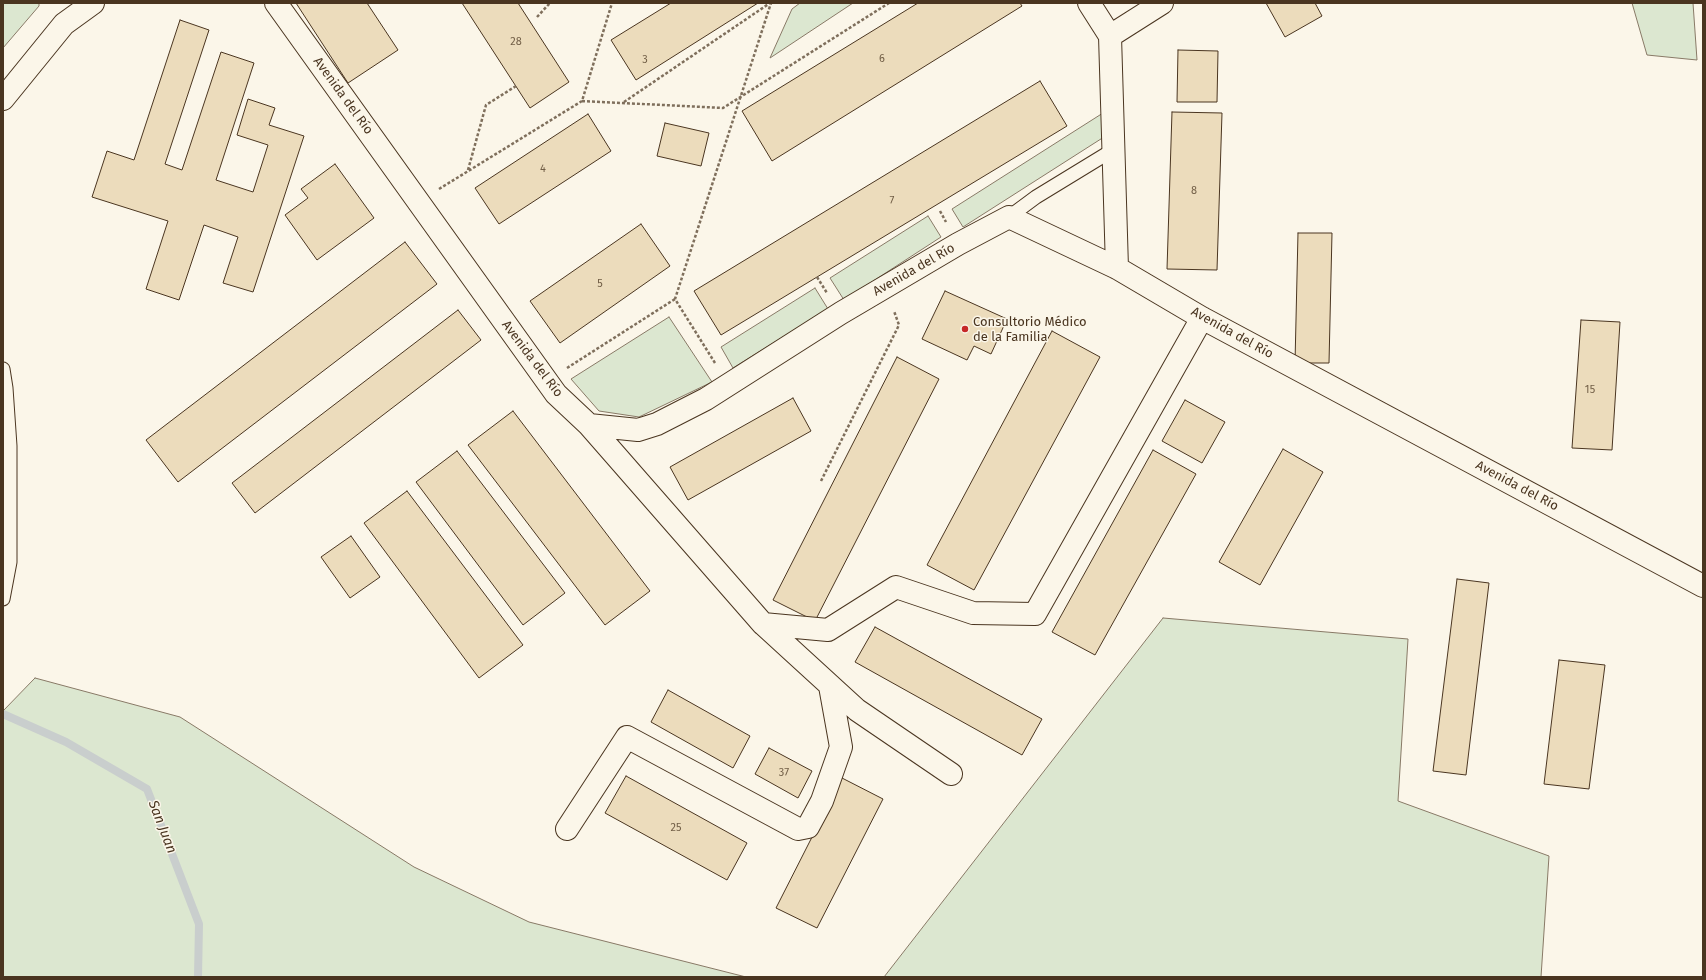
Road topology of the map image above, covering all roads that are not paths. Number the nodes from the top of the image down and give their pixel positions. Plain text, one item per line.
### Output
1 (93, 3) edge
2 (276, 3) edge
3 (1089, 3) edge
4 (1162, 3) edge
5 (1110, 36) junction
6 (3, 99) edge
7 (1113, 150) junction
8 (1009, 217) junction
9 (1117, 268) junction
10 (1202, 318) junction
11 (3, 369) edge
12 (589, 425) junction
13 (1703, 586) edge
14 (3, 599) edge
15 (763, 624) junction
16 (830, 686) junction
17 (951, 774) dead end
18 (567, 829) dead end

1 - 6 street
2 - 12 street, Avenida del Río
3 - 5 street
4 - 5 street
5 - 7 street
7 - 8 lane
7 - 9 street
8 - 9 street, Avenida del Río
8 - 12 street, Avenida del Río
9 - 10 street, Avenida del Río
10 - 13 street, Avenida del Río
10 - 15 street
11 - 14 lane
12 - 15 street
15 - 16 street
16 - 17 street
16 - 18 street

